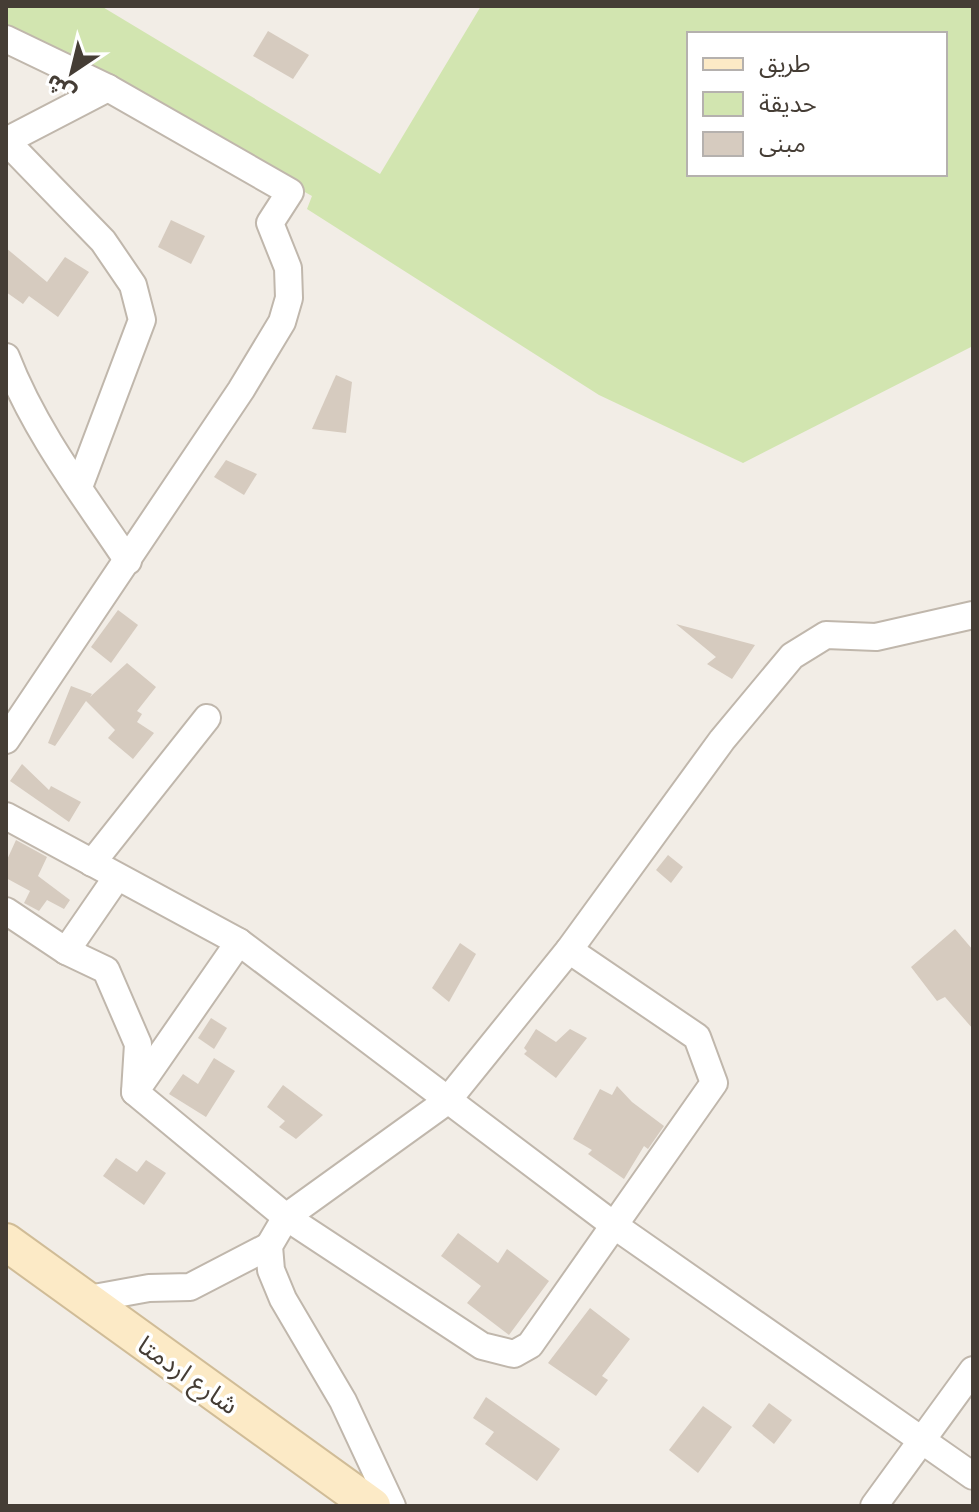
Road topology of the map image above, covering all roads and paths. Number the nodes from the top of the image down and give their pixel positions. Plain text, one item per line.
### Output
1 (6, 39) edge
2 (108, 88) junction
3 (6, 141) edge
4 (6, 357) edge
5 (79, 487) junction
6 (128, 561) junction
7 (973, 615) edge
8 (207, 718) dead end
9 (6, 740) edge
10 (6, 816) edge
11 (92, 863) junction
12 (117, 877) junction
13 (6, 911) edge
14 (239, 942) junction
15 (569, 950) junction
16 (66, 951) junction
17 (135, 1092) junction
18 (447, 1101) junction
19 (286, 1217) junction
20 (615, 1226) junction
21 (6, 1242) edge
22 (269, 1246) junction
23 (83, 1300) junction
24 (973, 1370) edge
25 (922, 1439) junction
26 (973, 1476) edge
27 (372, 1506) edge
28 (392, 1506) edge
29 (874, 1506) edge

1 - 2 street
2 - 3 street
2 - 6 street
3 - 5 street
4 - 5 street
5 - 6 street
6 - 9 street
7 - 15 street
8 - 11 street
10 - 11 street
11 - 12 street
12 - 14 street
12 - 16 street
13 - 16 street
14 - 17 street
14 - 18 street
15 - 18 street
15 - 20 street
16 - 17 street
17 - 19 street
18 - 19 street
18 - 20 street
19 - 20 street
19 - 22 street
20 - 25 street
21 - 23 main road, شارع اردمتا
22 - 23 street
22 - 28 street
23 - 27 main road, شارع اردمتا
24 - 25 street
25 - 26 street
25 - 29 street

